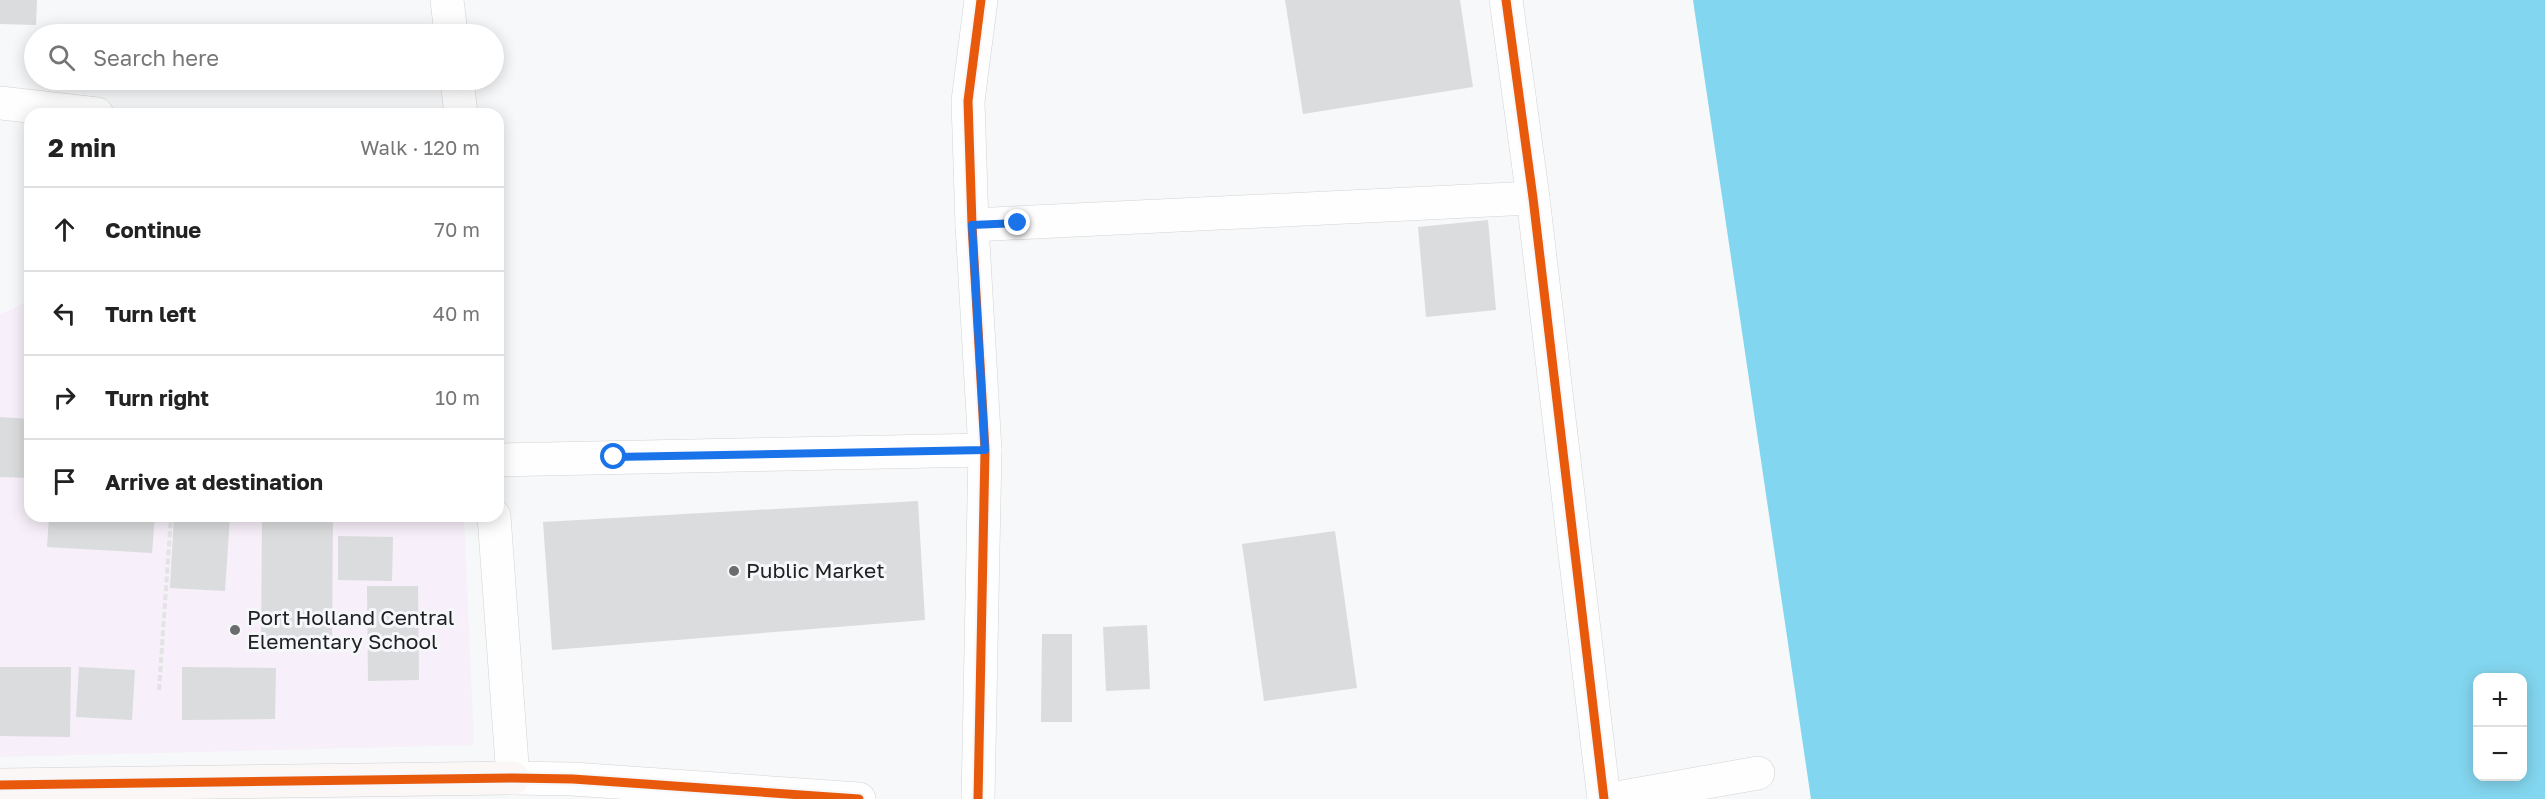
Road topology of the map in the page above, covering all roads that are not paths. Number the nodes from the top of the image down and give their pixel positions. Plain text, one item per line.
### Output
1 (447, 0) edge
2 (981, 0) edge
3 (1506, 0) edge
4 (450, 24) edge
5 (458, 90) edge
6 (0, 103) edge
7 (44, 108) edge
8 (460, 108) edge
9 (1533, 198) junction
10 (972, 225) junction
11 (985, 450) junction
12 (504, 460) edge
13 (494, 522) edge
14 (1758, 773) dead end
15 (513, 778) junction
16 (0, 785) edge
17 (573, 789) edge
18 (859, 799) edge
19 (978, 799) edge
20 (1604, 799) edge
21 (1611, 799) edge

1 - 4 street
2 - 10 street
3 - 9 street
5 - 8 street
6 - 7 street
9 - 10 street
9 - 20 street
10 - 11 street
11 - 12 street
11 - 19 street
13 - 15 street
14 - 21 street
15 - 16 street
15 - 17 street
17 - 18 street

